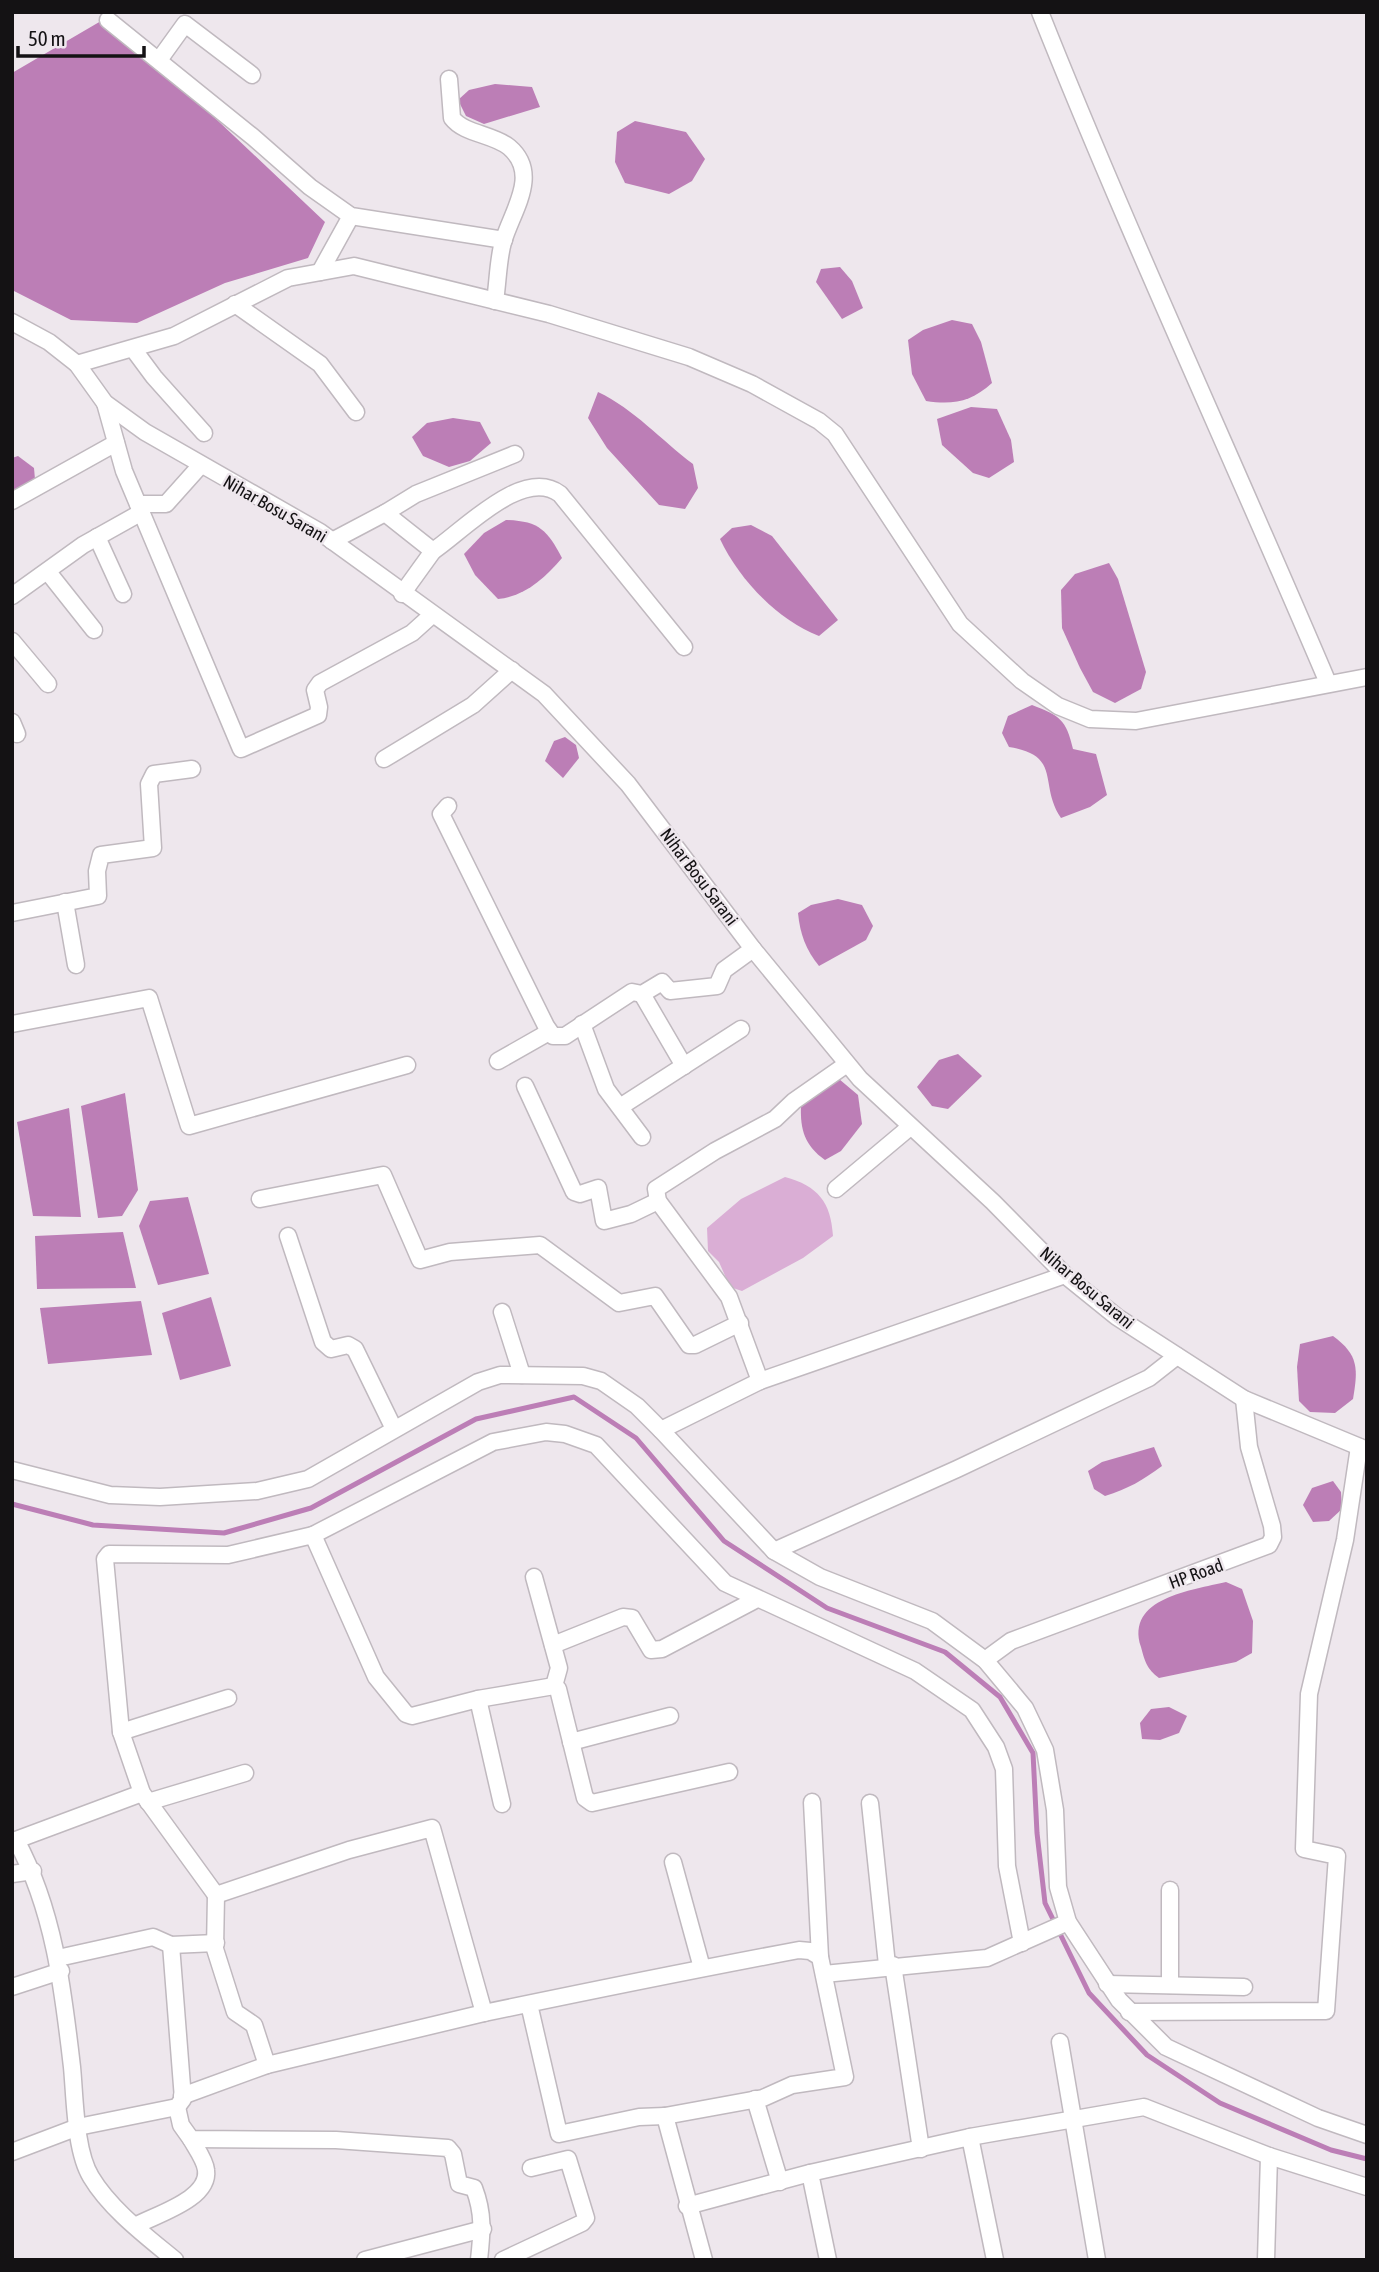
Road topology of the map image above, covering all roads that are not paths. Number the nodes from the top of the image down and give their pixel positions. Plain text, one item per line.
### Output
1 (1041, 12) edge
2 (108, 20) dead end
3 (159, 60) junction
4 (252, 75) dead end
5 (449, 79) dead end
6 (351, 216) junction
7 (503, 240) junction
8 (320, 272) junction
9 (495, 300) junction
10 (234, 304) junction
11 (12, 322) edge
12 (134, 350) junction
13 (77, 364) junction
14 (105, 402) junction
15 (356, 412) dead end
16 (204, 433) dead end
17 (116, 443) junction
18 (515, 454) dead end
19 (200, 467) junction
20 (12, 501) edge
21 (140, 508) junction
22 (386, 513) junction
23 (97, 537) junction
24 (332, 541) junction
25 (433, 551) junction
26 (48, 572) junction
27 (123, 594) dead end
28 (402, 594) junction
29 (12, 596) edge
30 (432, 615) junction
31 (94, 630) dead end
32 (12, 641) edge
33 (684, 647) dead end
34 (512, 670) junction
35 (1367, 677) edge
36 (1328, 683) junction
37 (48, 684) dead end
38 (384, 759) dead end
39 (192, 769) dead end
40 (448, 806) dead end
41 (65, 902) junction
42 (12, 912) edge
43 (753, 949) junction
44 (76, 965) dead end
45 (642, 994) junction
46 (12, 1024) edge
47 (582, 1024) junction
48 (741, 1029) dead end
49 (549, 1032) junction
50 (498, 1061) dead end
51 (847, 1064) junction
52 (407, 1065) dead end
53 (684, 1066) junction
54 (525, 1086) dead end
55 (620, 1107) junction
56 (910, 1127) junction
57 (642, 1136) dead end
58 (836, 1189) dead end
59 (260, 1199) dead end
60 (658, 1200) junction
61 (288, 1236) dead end
62 (1065, 1275) junction
63 (502, 1312) dead end
64 (740, 1323) junction
65 (1177, 1356) junction
66 (522, 1376) junction
67 (760, 1381) junction
68 (1244, 1399) junction
69 (394, 1429) junction
70 (661, 1430) junction
71 (1363, 1449) edge
72 (12, 1470) edge
73 (313, 1535) junction
74 (774, 1551) junction
75 (534, 1577) dead end
76 (757, 1599) junction
77 (553, 1645) junction
78 (985, 1660) junction
79 (554, 1686) junction
80 (228, 1698) dead end
81 (478, 1699) junction
82 (670, 1716) dead end
83 (121, 1732) junction
84 (571, 1742) junction
85 (729, 1772) dead end
86 (245, 1773) dead end
87 (145, 1798) junction
88 (812, 1802) dead end
89 (870, 1803) dead end
90 (502, 1804) dead end
91 (14, 1835) edge
92 (673, 1862) dead end
93 (33, 1871) junction
94 (12, 1874) edge
95 (1170, 1890) dead end
96 (216, 1895) junction
97 (1065, 1924) junction
98 (1030, 1939) junction
99 (216, 1943) junction
100 (171, 1945) junction
101 (59, 1965) junction
102 (822, 1965) junction
103 (890, 1965) junction
104 (702, 1968) junction
105 (1107, 1984) junction
106 (1170, 1985) junction
107 (12, 1987) edge
108 (1244, 1987) dead end
109 (529, 2004) junction
110 (1129, 2012) junction
111 (484, 2013) junction
112 (1060, 2042) dead end
113 (267, 2065) junction
114 (755, 2099) junction
115 (179, 2102) junction
116 (665, 2116) junction
117 (1073, 2118) junction
118 (78, 2127) junction
119 (1367, 2135) edge
120 (970, 2137) junction
121 (191, 2139) junction
122 (920, 2149) junction
123 (12, 2152) edge
124 (1269, 2156) junction
125 (531, 2168) dead end
126 (810, 2173) junction
127 (780, 2182) junction
128 (1367, 2187) edge
129 (687, 2206) junction
130 (135, 2226) junction
131 (483, 2230) junction
132 (175, 2260) edge
133 (365, 2260) edge
134 (480, 2260) edge
135 (503, 2260) edge
136 (704, 2260) edge
137 (828, 2260) edge
138 (995, 2260) edge
139 (1097, 2260) edge
140 (1266, 2260) edge

1 - 36 street
2 - 3 street
3 - 4 street
3 - 6 street
5 - 7 street
6 - 7 street
6 - 8 street
7 - 9 street
8 - 9 street
8 - 10 street
9 - 36 street
10 - 12 street
10 - 15 street
11 - 13 street, Nihar Bosu Sarani
12 - 13 street
12 - 16 street
13 - 14 street, Nihar Bosu Sarani
14 - 17 street
14 - 19 street, Nihar Bosu Sarani
17 - 20 street
17 - 21 street
18 - 22 street
19 - 21 street
19 - 24 street, Nihar Bosu Sarani
21 - 23 street
21 - 30 street
22 - 24 street
22 - 25 street
23 - 26 street
23 - 27 street
24 - 28 street, Nihar Bosu Sarani
25 - 28 street
25 - 33 street
26 - 29 street
26 - 31 street
28 - 30 street, Nihar Bosu Sarani
30 - 34 street, Nihar Bosu Sarani
32 - 37 street
34 - 38 street
34 - 43 street, Nihar Bosu Sarani
35 - 36 street
39 - 41 street
40 - 49 street
41 - 42 street
41 - 44 street
43 - 45 street
43 - 51 street, Nihar Bosu Sarani
45 - 47 street
45 - 53 street
46 - 52 street
47 - 49 street
47 - 55 street
48 - 53 street
49 - 50 street
51 - 56 street, Nihar Bosu Sarani
51 - 60 street
53 - 55 street
54 - 60 street
55 - 57 street
56 - 58 street
56 - 62 street, Nihar Bosu Sarani
59 - 64 street
60 - 64 street
61 - 69 street
62 - 65 street, Nihar Bosu Sarani
62 - 67 street
63 - 66 street
64 - 67 street
65 - 68 street, Nihar Bosu Sarani
65 - 74 street
66 - 69 street
66 - 70 street
67 - 70 street
68 - 71 street, Nihar Bosu Sarani
68 - 78 street, HP Road
69 - 72 street
70 - 74 street
71 - 110 street
73 - 76 street
73 - 81 street
73 - 83 street
74 - 78 street
75 - 77 street
76 - 77 street
76 - 98 street
77 - 79 street
78 - 97 street
79 - 81 street
79 - 84 street
80 - 83 street
81 - 90 street
82 - 84 street
83 - 87 street
84 - 85 street
86 - 87 street
87 - 91 street
87 - 96 street
88 - 102 street
89 - 103 street
91 - 93 street
92 - 104 street
93 - 94 street
93 - 101 street
95 - 106 street
96 - 99 street
96 - 111 street
97 - 98 street
97 - 105 street
98 - 103 street
99 - 100 street
99 - 113 street
100 - 101 street
100 - 115 street
101 - 107 street
101 - 118 street
102 - 103 street
102 - 104 street
102 - 114 street
103 - 122 street
104 - 109 street
105 - 106 street
105 - 110 street
106 - 108 street
109 - 111 street
109 - 116 street
110 - 119 street
111 - 113 street
112 - 117 street
113 - 115 street
114 - 116 street
114 - 127 street
115 - 118 street
115 - 121 street
116 - 129 street
117 - 120 street
117 - 124 street
117 - 139 street
118 - 123 street
118 - 130 street
120 - 122 street
120 - 138 street
121 - 130 street
121 - 131 street
122 - 126 street
124 - 128 street
124 - 140 street
125 - 135 street
126 - 127 street
126 - 137 street
127 - 129 street
129 - 136 street
130 - 132 street
131 - 133 street
131 - 134 street

